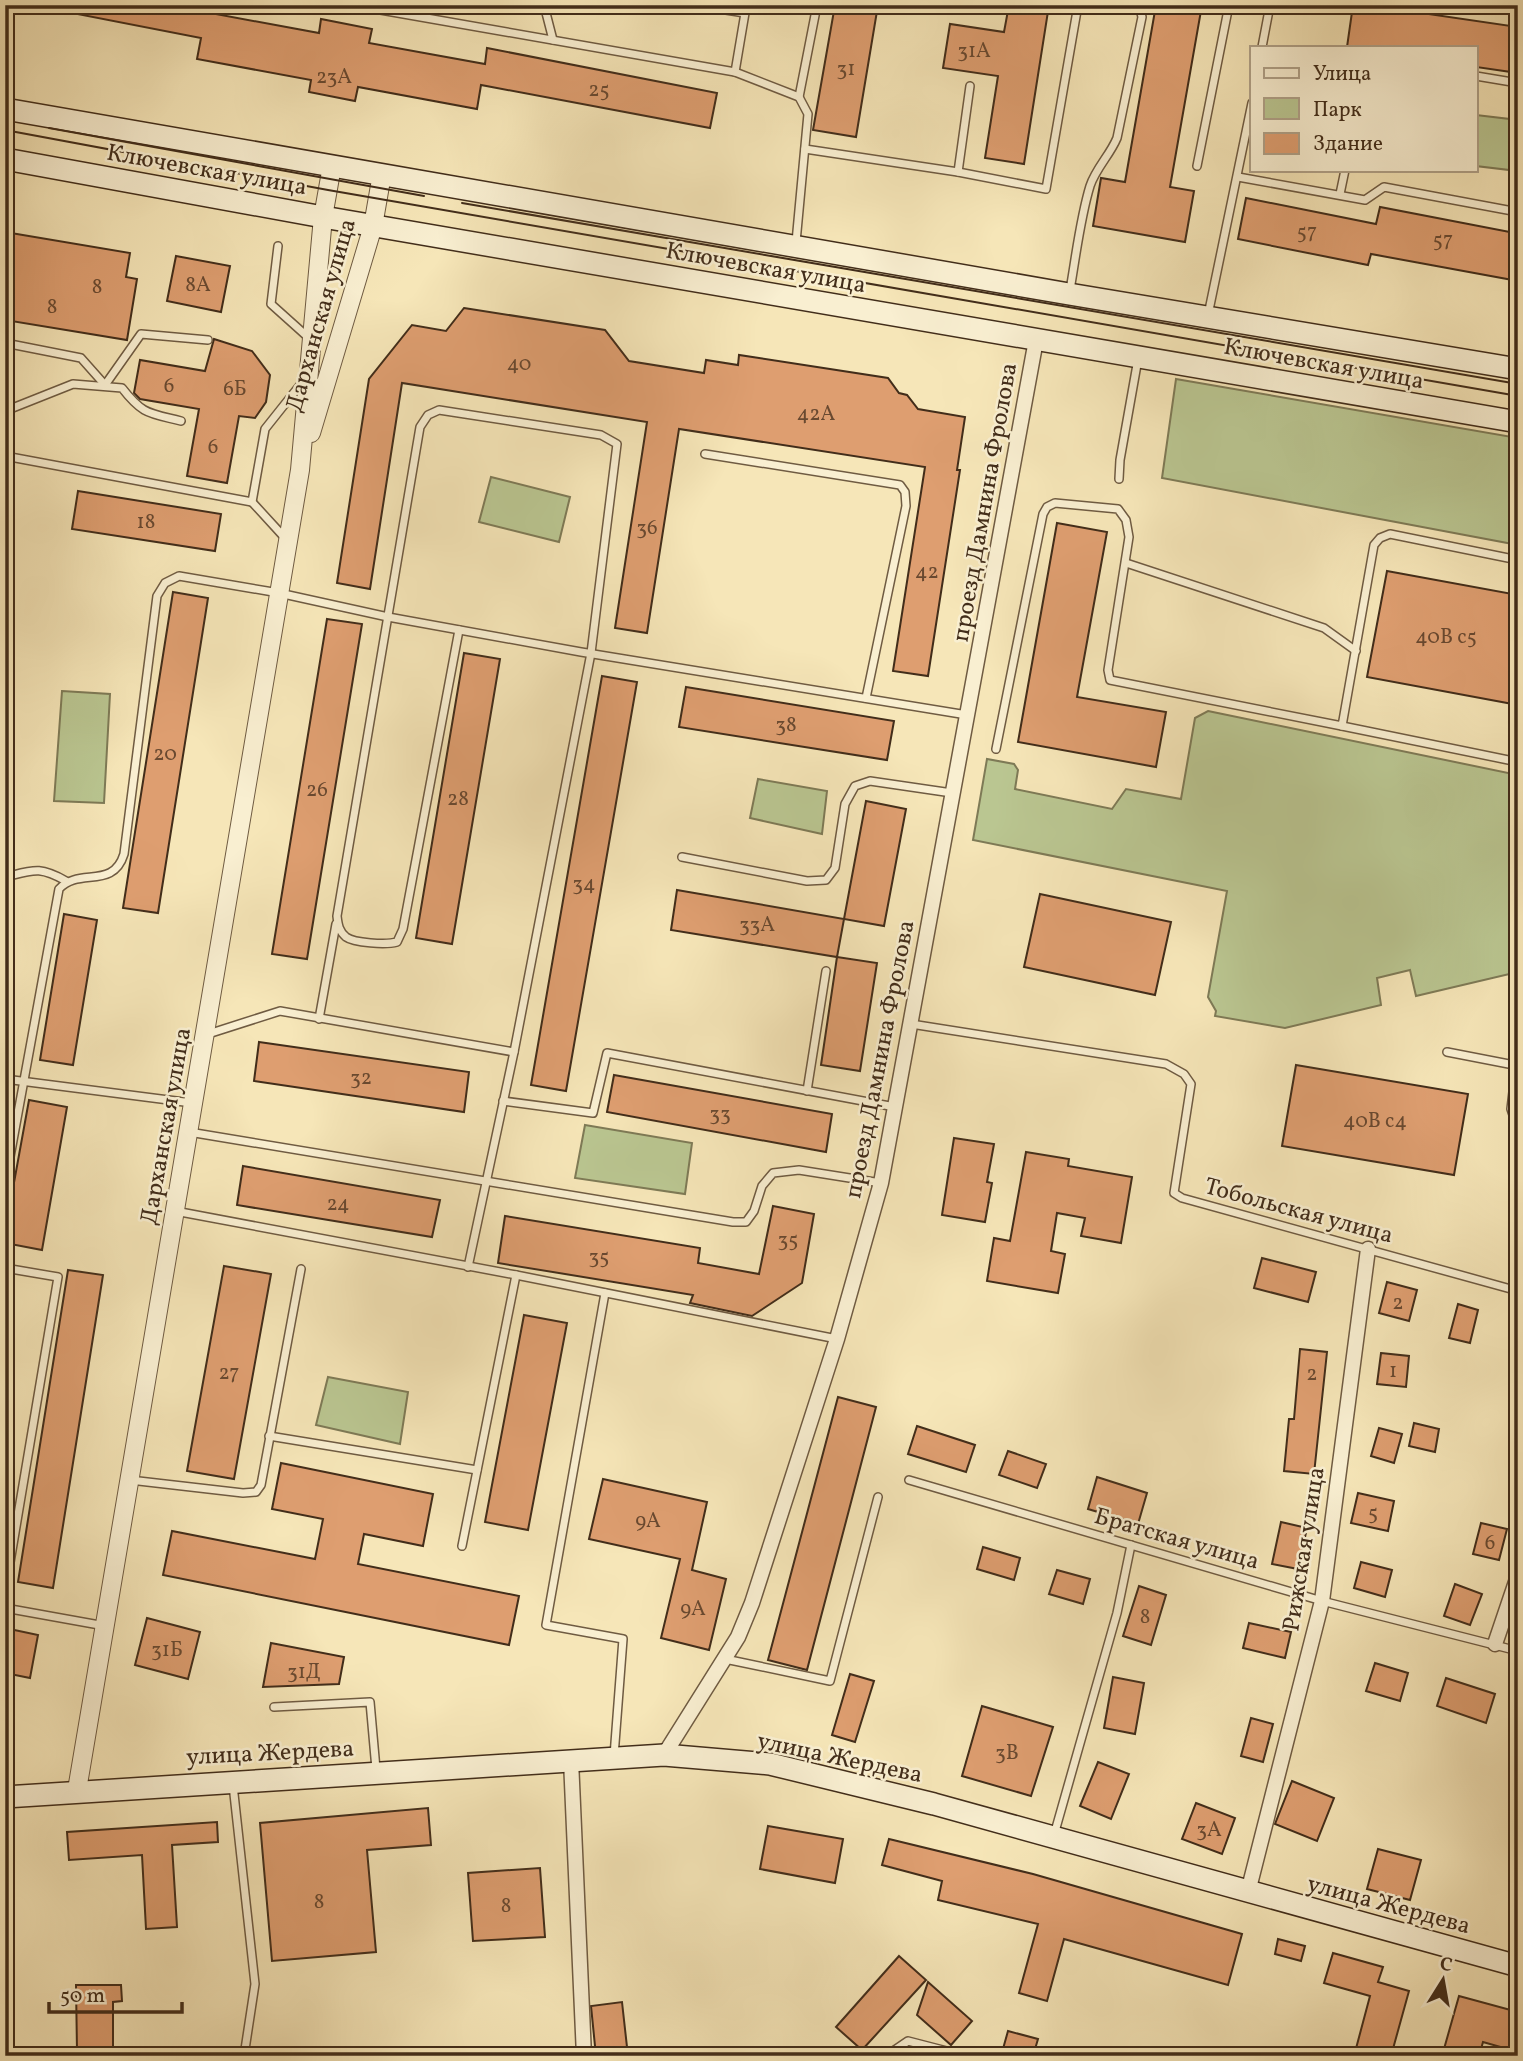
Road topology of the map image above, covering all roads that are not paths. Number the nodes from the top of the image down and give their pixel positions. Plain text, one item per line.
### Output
1 (352, 5) edge
2 (544, 5) edge
3 (694, 5) edge
4 (817, 5) edge
5 (1078, 5) edge
6 (1139, 5) edge
7 (1229, 5) edge
8 (1270, 5) edge
9 (553, 40) junction
10 (1262, 46) edge
11 (735, 72) junction
12 (1478, 76) edge
13 (1518, 83) edge
14 (970, 86) dead end
15 (799, 97) junction
16 (5, 109) edge
17 (1250, 114) edge
18 (805, 149) junction
19 (5, 159) edge
20 (332, 166) junction
21 (1197, 166) dead end
22 (958, 172) junction
23 (1345, 172) edge
24 (382, 174) junction
25 (1238, 177) junction
26 (1340, 194) junction
27 (1518, 212) edge
28 (323, 217) junction
29 (373, 226) junction
30 (278, 246) dead end
31 (796, 247) junction
32 (1069, 294) junction
33 (1208, 318) junction
34 (208, 340) dead end
35 (312, 340) junction
36 (1036, 340) junction
37 (5, 343) edge
38 (1139, 358) junction
39 (1518, 369) edge
40 (309, 373) junction
41 (104, 385) junction
42 (5, 411) edge
43 (181, 421) dead end
44 (1518, 422) edge
45 (705, 454) dead end
46 (5, 456) edge
47 (300, 470) junction
48 (1119, 480) dead end
49 (252, 502) junction
50 (288, 541) junction
51 (1518, 560) edge
52 (1126, 563) junction
53 (279, 593) junction
54 (388, 617) junction
55 (459, 630) junction
56 (1356, 651) junction
57 (591, 653) junction
58 (866, 698) junction
59 (968, 715) junction
60 (1342, 726) junction
61 (996, 749) dead end
62 (1518, 762) edge
63 (953, 793) junction
64 (682, 857) dead end
65 (5, 877) edge
66 (66, 881) junction
67 (337, 916) junction
68 (826, 971) dead end
69 (319, 1019) junction
70 (911, 1024) junction
71 (205, 1036) junction
72 (1518, 1049) edge
73 (514, 1052) junction
74 (1447, 1052) dead end
75 (1514, 1065) junction
76 (5, 1079) edge
77 (25, 1082) junction
78 (807, 1091) junction
79 (503, 1101) junction
80 (193, 1104) junction
81 (895, 1107) junction
82 (1518, 1130) edge
83 (188, 1132) junction
84 (485, 1180) junction
85 (881, 1183) junction
86 (5, 1184) edge
87 (175, 1212) junction
88 (1368, 1249) junction
89 (468, 1267) junction
90 (5, 1268) edge
91 (301, 1269) dead end
92 (516, 1275) junction
93 (1518, 1292) edge
94 (605, 1293) junction
95 (838, 1339) junction
96 (269, 1436) junction
97 (477, 1470) junction
98 (130, 1480) junction
99 (909, 1480) dead end
100 (878, 1497) dead end
101 (1131, 1545) junction
102 (462, 1546) dead end
103 (1518, 1576) edge
104 (5, 1592) edge
105 (1322, 1601) junction
106 (5, 1608) edge
107 (105, 1626) junction
108 (1495, 1644) junction
109 (1518, 1651) edge
110 (725, 1659) junction
111 (274, 1707) dead end
112 (664, 1755) junction
113 (614, 1758) junction
114 (571, 1760) junction
115 (377, 1772) junction
116 (233, 1781) junction
117 (77, 1790) junction
118 (5, 1797) edge
119 (1053, 1838) junction
120 (1248, 1892) junction
121 (1518, 1966) edge
122 (244, 2056) edge
123 (584, 2056) edge
124 (886, 2056) edge
125 (966, 2056) edge

1 - 9 lane
2 - 9 lane
3 - 11 lane
4 - 15 lane
5 - 22 lane
6 - 32 lane
7 - 21 lane
8 - 10 lane
9 - 11 lane
11 - 15 lane
12 - 13 lane
14 - 22 lane
15 - 18 lane
16 - 20 main road, Ключевская улица
17 - 25 lane
18 - 22 lane
18 - 31 lane
19 - 28 main road, Ключевская улица
20 - 24 main road, Ключевская улица
20 - 28 street, Дарханская улица
23 - 26 lane
24 - 29 street, Дарханская улица
24 - 31 main road, Ключевская улица
25 - 26 lane
25 - 33 lane
26 - 27 lane
28 - 29 main road, Ключевская улица
28 - 35 street, Дарханская улица
29 - 36 main road, Ключевская улица
29 - 47 street, Дарханская улица
30 - 35 lane
31 - 32 main road, Ключевская улица
32 - 33 main road, Ключевская улица
33 - 39 main road, Ключевская улица
34 - 41 lane
35 - 40 street, Дарханская улица
36 - 38 main road, Ключевская улица
36 - 59 street, проезд Дамнина Фролова
37 - 41 lane
38 - 44 main road, Ключевская улица
38 - 48 lane
40 - 47 street, Дарханская улица
40 - 49 lane
41 - 42 lane
41 - 43 lane
45 - 58 lane
46 - 49 lane
47 - 50 street, Дарханская улица
49 - 50 lane
50 - 53 street, Дарханская улица
51 - 56 lane
52 - 56 lane
52 - 60 lane
52 - 61 lane
53 - 54 lane
53 - 66 lane
53 - 71 street, Дарханская улица
54 - 55 lane
54 - 57 lane
54 - 67 lane
55 - 57 lane
55 - 67 lane
56 - 60 lane
57 - 58 lane
57 - 73 lane
58 - 59 lane
59 - 63 street, проезд Дамнина Фролова
60 - 62 lane
63 - 64 lane
63 - 70 street, проезд Дамнина Фролова
65 - 66 lane
66 - 77 lane
67 - 69 lane
68 - 78 lane
69 - 71 lane
69 - 73 lane
70 - 81 street, проезд Дамнина Фролова
70 - 88 lane, Тобольская улица
71 - 80 street, Дарханская улица
72 - 75 lane
73 - 79 lane
74 - 75 lane
75 - 82 lane
76 - 77 lane
77 - 80 lane
77 - 86 lane
78 - 79 lane
78 - 81 lane
79 - 84 lane
80 - 83 street, Дарханская улица
81 - 85 street, проезд Дамнина Фролова
83 - 84 lane
83 - 87 street, Дарханская улица
84 - 85 lane
84 - 89 lane
85 - 95 street, проезд Дамнина Фролова
87 - 89 lane
87 - 98 street, Дарханская улица
88 - 93 lane, Тобольская улица
88 - 105 street, Рижская улица
89 - 92 lane
90 - 104 lane
91 - 96 lane
92 - 94 lane
92 - 97 lane
94 - 95 lane
94 - 113 lane
95 - 110 street, проезд Дамнина Фролова
96 - 97 lane
96 - 98 lane
97 - 102 lane
98 - 107 street, Дарханская улица
99 - 101 lane, Братская улица
100 - 110 lane
101 - 105 lane, Братская улица
101 - 119 lane
103 - 108 street
105 - 108 lane, Братская улица
105 - 120 street, Рижская улица
106 - 107 lane
107 - 117 street, Дарханская улица
108 - 109 lane, Братская улица
110 - 112 street, проезд Дамнина Фролова
111 - 115 lane
112 - 113 main road, улица Жердева
112 - 119 main road, улица Жердева
113 - 114 main road, улица Жердева
114 - 115 main road, улица Жердева
114 - 123 street
115 - 116 main road, улица Жердева
116 - 117 main road, улица Жердева
116 - 122 lane
117 - 118 main road, улица Жердева
119 - 120 main road, улица Жердева
120 - 121 main road, улица Жердева
124 - 125 lane

